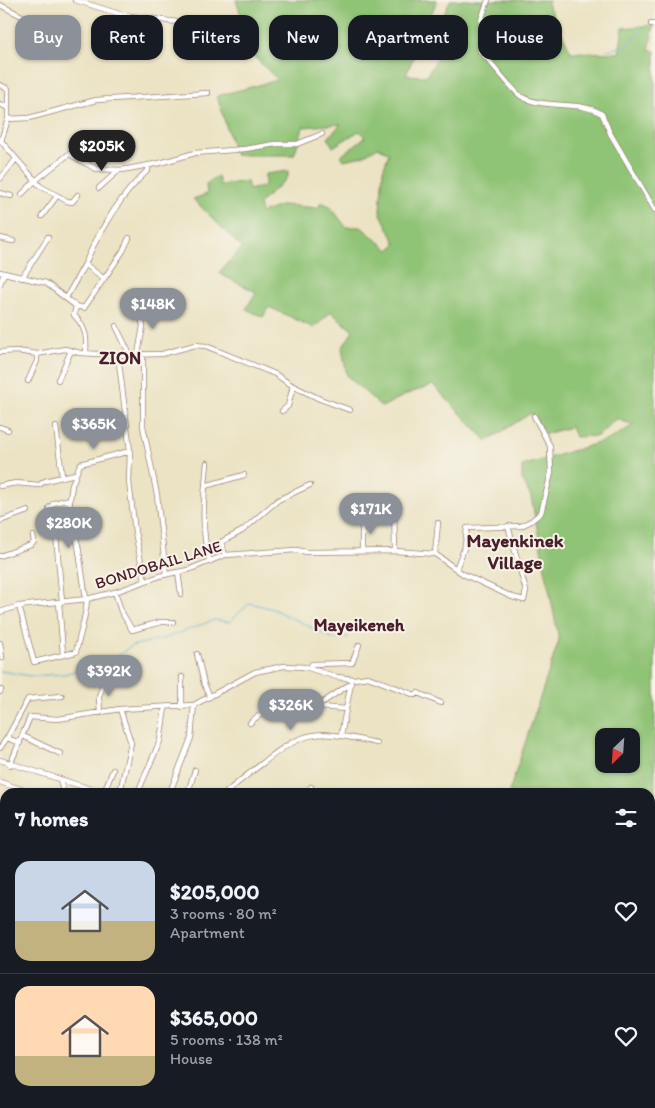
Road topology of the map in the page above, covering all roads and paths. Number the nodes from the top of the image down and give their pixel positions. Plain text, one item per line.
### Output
1 (74, 0) edge
2 (488, 0) edge
3 (0, 5) edge
4 (20, 15) edge
5 (173, 21) edge
6 (0, 85) edge
7 (208, 93) dead end
8 (0, 104) edge
9 (8, 108) junction
10 (8, 119) junction
11 (322, 134) dead end
12 (16, 158) junction
13 (149, 165) junction
14 (118, 170) junction
15 (0, 180) edge
16 (35, 180) junction
17 (99, 188) dead end
18 (0, 193) edge
19 (22, 194) dead end
20 (78, 195) dead end
21 (11, 196) dead end
22 (57, 196) junction
23 (655, 210) edge
24 (42, 216) dead end
25 (48, 237) dead end
26 (0, 238) edge
27 (129, 238) dead end
28 (13, 242) dead end
29 (85, 264) junction
30 (2, 273) edge
31 (22, 278) junction
32 (103, 278) junction
33 (0, 284) edge
34 (66, 298) junction
35 (76, 306) junction
36 (138, 307) dead end
37 (116, 326) dead end
38 (71, 351) junction
39 (0, 352) edge
40 (86, 353) junction
41 (37, 354) junction
42 (141, 354) junction
43 (118, 355) junction
44 (130, 355) junction
45 (58, 380) dead end
46 (28, 381) dead end
47 (292, 386) junction
48 (350, 410) dead end
49 (282, 411) dead end
50 (534, 416) dead end
51 (0, 427) edge
52 (56, 427) dead end
53 (8, 430) dead end
54 (130, 451) junction
55 (207, 463) dead end
56 (75, 474) junction
57 (244, 475) dead end
58 (62, 476) junction
59 (310, 485) dead end
60 (0, 486) edge
61 (205, 486) junction
62 (70, 499) junction
63 (394, 506) dead end
64 (28, 511) dead end
65 (374, 514) dead end
66 (0, 521) edge
67 (438, 523) dead end
68 (508, 526) junction
69 (33, 536) dead end
70 (362, 551) junction
71 (395, 552) junction
72 (435, 554) junction
73 (225, 555) junction
74 (0, 556) edge
75 (210, 562) junction
76 (456, 569) junction
77 (178, 572) junction
78 (166, 575) junction
79 (146, 581) junction
80 (115, 592) junction
81 (180, 594) dead end
82 (86, 599) junction
83 (61, 602) junction
84 (20, 606) junction
85 (0, 612) edge
86 (173, 622) dead end
87 (0, 643) edge
88 (359, 645) dead end
89 (63, 654) junction
90 (197, 654) dead end
91 (2, 658) dead end
92 (310, 668) junction
93 (182, 677) dead end
94 (104, 680) dead end
95 (352, 681) junction
96 (62, 696) dead end
97 (210, 697) junction
98 (441, 703) dead end
99 (194, 706) junction
100 (182, 707) junction
101 (316, 707) junction
102 (165, 708) junction
103 (120, 709) junction
104 (346, 709) junction
105 (100, 713) junction
106 (250, 723) dead end
107 (23, 736) junction
108 (341, 736) junction
109 (6, 738) junction
110 (20, 743) junction
111 (377, 743) dead end
112 (0, 748) edge
113 (61, 754) dead end
114 (0, 760) edge
115 (10, 765) junction
116 (114, 770) dead end
117 (195, 770) dead end
118 (60, 780) junction
119 (0, 782) edge
120 (17, 788) edge
121 (61, 788) edge
122 (87, 788) edge
123 (106, 788) edge
124 (121, 788) edge
125 (140, 788) edge
126 (172, 788) edge
127 (189, 788) edge
128 (232, 788) edge

1 - 5 street
2 - 23 street
3 - 4 street
6 - 9 street
7 - 10 street
8 - 9 street
9 - 10 street
10 - 12 street
11 - 13 street
12 - 15 street
12 - 16 street
13 - 14 street
13 - 29 street
14 - 16 street
14 - 17 street
16 - 19 street
16 - 22 street
18 - 21 street
20 - 22 street
22 - 24 street
25 - 31 street
26 - 28 street
27 - 32 street
29 - 32 street
29 - 34 street
30 - 31 street
30 - 33 street
31 - 34 street
32 - 35 street
34 - 35 street
35 - 40 street
36 - 42 street
37 - 44 street
38 - 40 street
38 - 41 street
38 - 45 street
39 - 41 street
40 - 43 street
41 - 46 street
42 - 44 street
42 - 47 street
42 - 78 street
43 - 44 street
43 - 54 street
47 - 48 street
47 - 49 street
50 - 68 street
51 - 53 street
52 - 58 street
54 - 56 street
54 - 79 street
55 - 61 street
56 - 58 street
56 - 62 street
57 - 61 street
58 - 60 street
59 - 73 street
61 - 75 street
62 - 82 street
62 - 83 street
63 - 71 street
64 - 66 street
65 - 70 street
67 - 72 street
68 - 76 street
68 - 76 street
69 - 74 street
70 - 71 street, BONDOBAIL LANE
70 - 73 street, BONDOBAIL LANE
71 - 72 street, BONDOBAIL LANE
72 - 76 street
73 - 75 street, BONDOBAIL LANE
75 - 77 street, BONDOBAIL LANE
77 - 78 street, BONDOBAIL LANE
77 - 81 street
78 - 79 street, BONDOBAIL LANE
79 - 80 street, BONDOBAIL LANE
80 - 82 street, BONDOBAIL LANE
80 - 86 street
82 - 83 street, BONDOBAIL LANE
82 - 89 street
83 - 84 street, BONDOBAIL LANE
83 - 89 street
84 - 85 street, BONDOBAIL LANE
84 - 89 street
87 - 91 street
88 - 92 street
90 - 97 street
92 - 95 street
92 - 97 street
93 - 100 street
94 - 105 street
95 - 98 street
95 - 101 street
95 - 104 street
96 - 109 street
97 - 99 street
99 - 100 street
99 - 126 street
100 - 102 street
101 - 104 street
101 - 106 street
102 - 103 street
102 - 125 street
103 - 105 street
103 - 124 street
104 - 108 street
105 - 107 street
107 - 110 street
107 - 113 street
108 - 111 street
108 - 128 street
109 - 110 street
109 - 112 street
110 - 115 street
114 - 115 street
115 - 118 street
116 - 123 street
117 - 127 street
118 - 121 street
118 - 122 street
119 - 120 street

